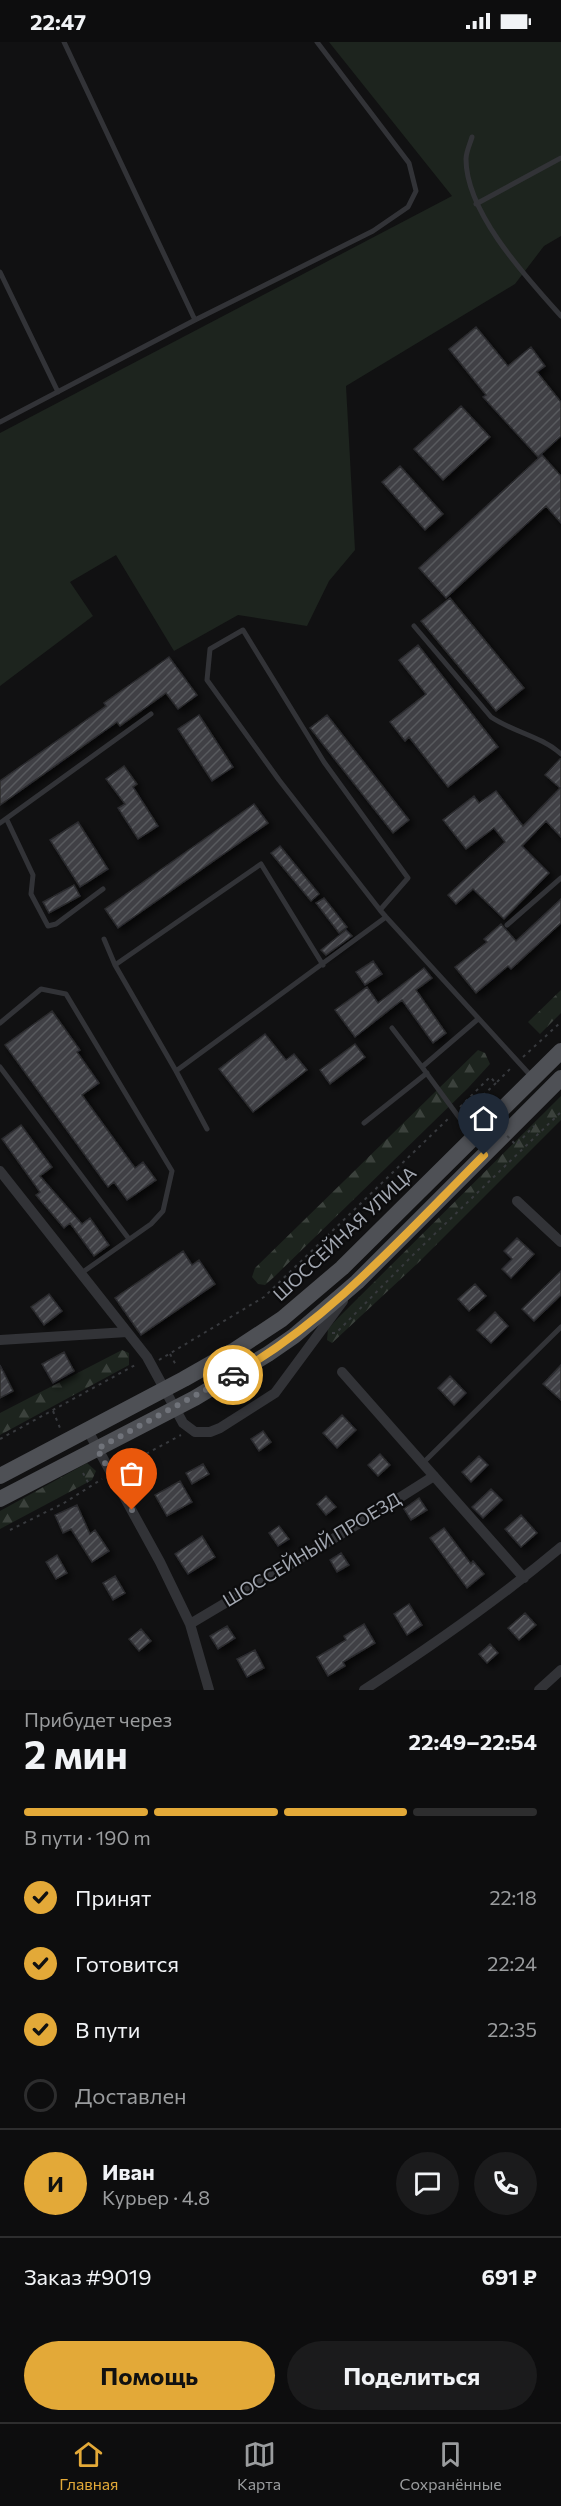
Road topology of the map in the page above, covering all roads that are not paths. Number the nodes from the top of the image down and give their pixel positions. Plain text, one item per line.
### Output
1 (64, 42) edge
2 (317, 42) edge
3 (472, 137) dead end
4 (561, 158) edge
5 (476, 204) junction
6 (0, 272) edge
7 (561, 316) edge
8 (195, 320) junction
9 (58, 392) junction
10 (0, 422) edge
11 (414, 626) dead end
12 (151, 714) dead end
13 (561, 754) edge
14 (7, 820) junction
15 (0, 823) edge
16 (561, 878) edge
17 (103, 889) dead end
18 (380, 910) junction
19 (386, 917) junction
20 (507, 925) dead end
21 (104, 939) dead end
22 (115, 965) junction
23 (323, 965) junction
24 (478, 1019) junction
25 (0, 1023) edge
26 (392, 1028) dead end
27 (561, 1051) edge
28 (0, 1067) edge
29 (422, 1067) junction
30 (176, 1071) junction
31 (427, 1073) junction
32 (561, 1078) edge
33 (533, 1079) junction
34 (364, 1123) dead end
35 (207, 1129) dead end
36 (474, 1138) junction
37 (0, 1171) edge
38 (517, 1201) dead end
39 (129, 1239) junction
40 (561, 1242) edge
41 (80, 1274) junction
42 (357, 1282) junction
43 (561, 1327) edge
44 (127, 1332) junction
45 (0, 1340) edge
46 (342, 1372) dead end
47 (166, 1388) junction
48 (176, 1408) junction
49 (87, 1429) junction
50 (97, 1449) junction
51 (423, 1463) junction
52 (0, 1476) edge
53 (434, 1476) junction
54 (0, 1499) edge
55 (561, 1547) edge
56 (524, 1578) junction
57 (190, 1624) junction
58 (561, 1670) edge
59 (209, 1690) edge
60 (364, 1690) edge
61 (539, 1690) edge

1 - 8 lane
2 - 8 lane
3 - 5 lane
4 - 5 lane
5 - 7 lane
6 - 9 lane
8 - 9 lane
9 - 10 lane
11 - 13 lane
12 - 14 lane
14 - 15 lane
14 - 17 lane
16 - 20 lane
18 - 18 lane
18 - 19 lane
19 - 23 lane
19 - 24 lane
21 - 22 lane
22 - 23 lane
22 - 30 lane
23 - 30 lane
24 - 29 lane
24 - 33 lane
25 - 39 lane
26 - 29 lane
27 - 33 main road, ШОССЕЙНАЯ УЛИЦА
28 - 39 lane
29 - 31 lane
30 - 35 lane
31 - 34 lane
31 - 36 lane
32 - 42 main road
33 - 36 main road, ШОССЕЙНАЯ УЛИЦА
36 - 47 main road, ШОССЕЙНАЯ УЛИЦА
37 - 41 street
38 - 40 street
39 - 41 lane
41 - 44 street
42 - 48 main road
42 - 48 street
43 - 51 lane
44 - 45 street
44 - 47 street
46 - 51 street
47 - 48 street
47 - 49 main road, ШОССЕЙНАЯ УЛИЦА
48 - 50 main road
49 - 50 street
49 - 52 main road, ШОССЕЙНАЯ УЛИЦА
50 - 54 main road
50 - 57 street
51 - 53 street
53 - 56 street
53 - 57 street, ШОССЕЙНЫЙ ПРОЕЗД
55 - 56 street
56 - 60 street
57 - 59 street
58 - 61 street

